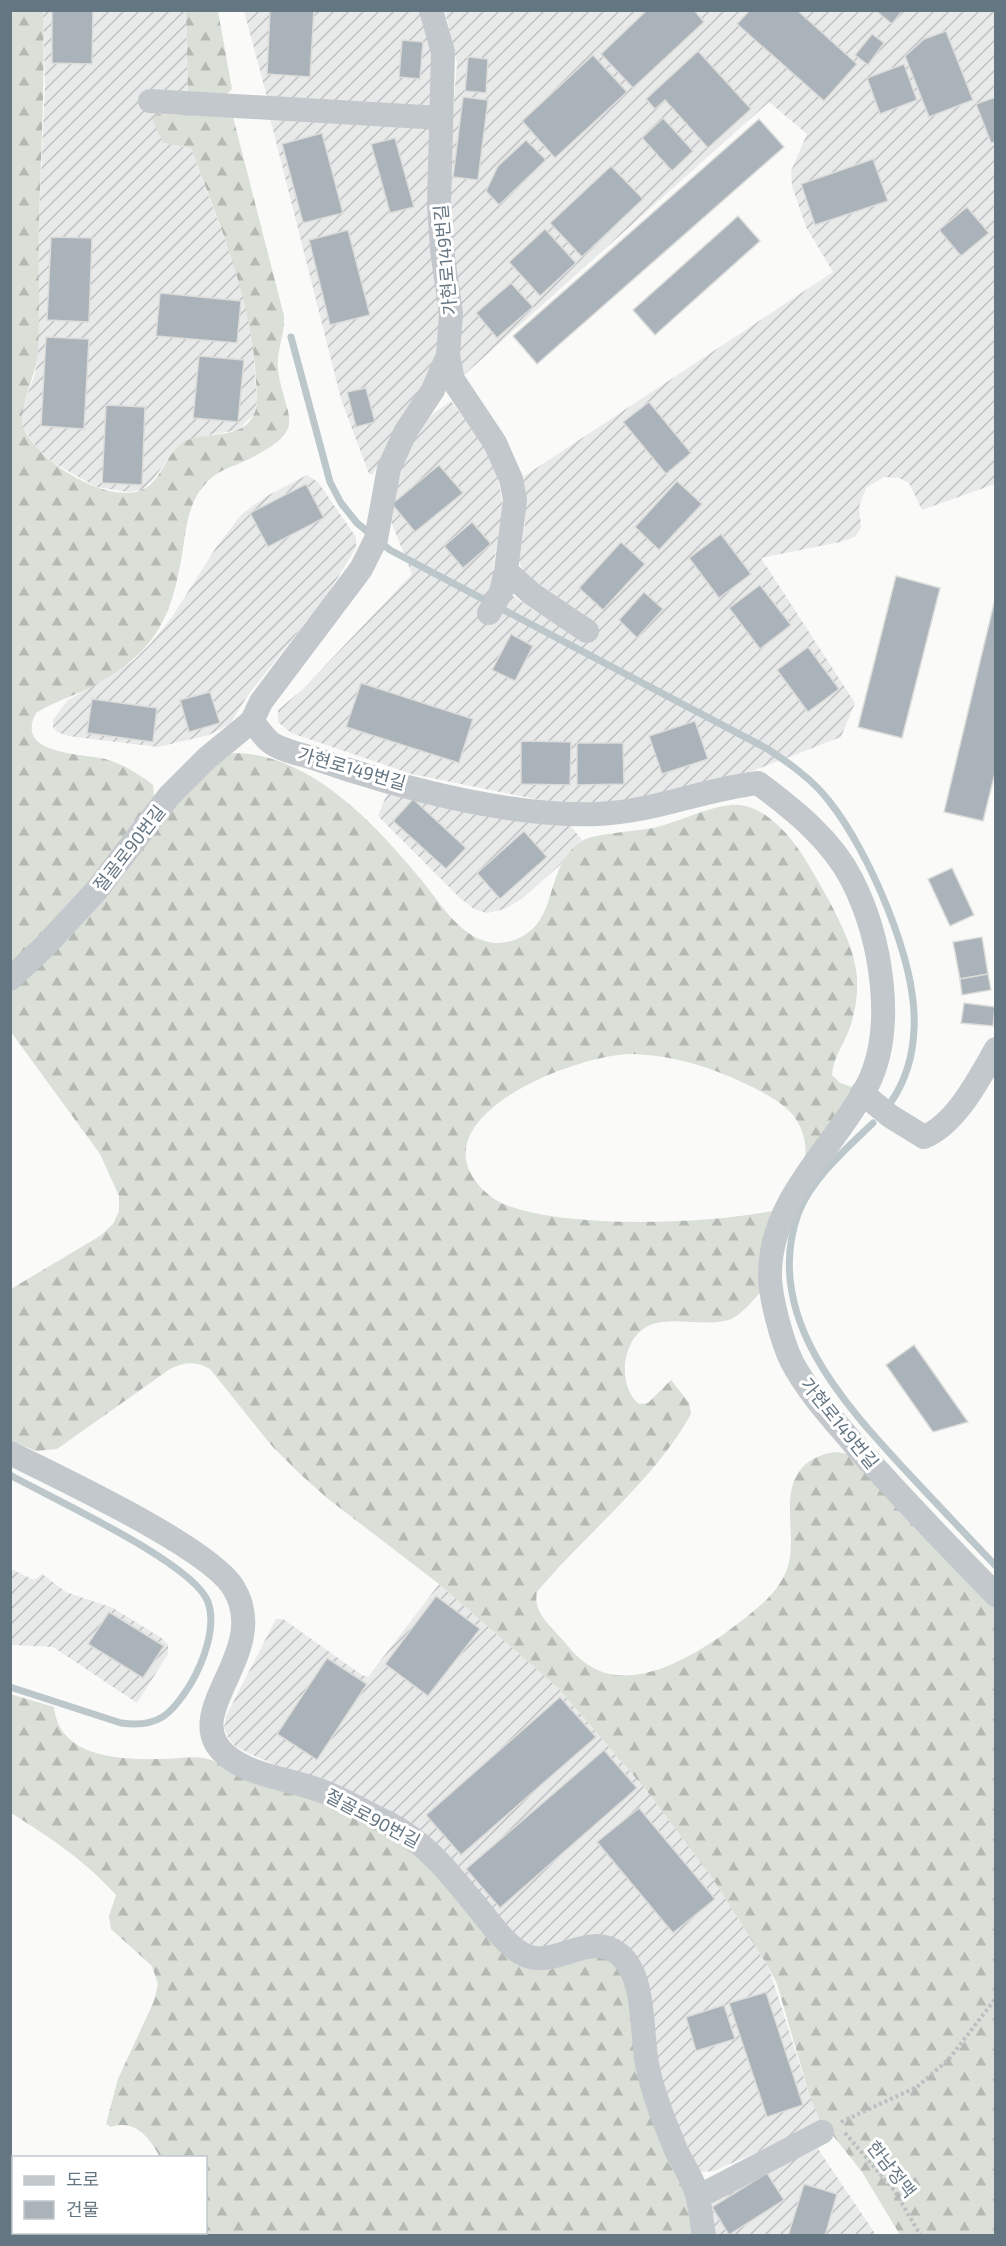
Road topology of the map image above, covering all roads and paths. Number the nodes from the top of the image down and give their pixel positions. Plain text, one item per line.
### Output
1 (431, 10) edge
2 (150, 101) dead end
3 (441, 117) junction
4 (448, 355) junction
5 (506, 571) junction
6 (489, 613) dead end
7 (587, 631) dead end
8 (252, 721) junction
9 (10, 979) edge
10 (996, 1049) edge
11 (862, 1093) junction
12 (10, 1453) edge
13 (996, 1595) edge
14 (996, 1998) edge
15 (829, 2128) junction
16 (698, 2197) junction
17 (704, 2235) edge
18 (921, 2235) edge

1 - 3 lane, 가현로149번길
2 - 3 lane
3 - 4 lane, 가현로149번길
4 - 5 lane
4 - 8 lane, 가현로149번길
5 - 6 lane
5 - 7 lane
8 - 9 lane, 절골로90번길
8 - 11 lane, 가현로149번길
10 - 11 lane
11 - 13 lane, 가현로149번길
12 - 16 lane, 절골로90번길
14 - 15 path
15 - 16 lane
15 - 18 path, 한남정맥
16 - 17 lane, 절골로90번길

